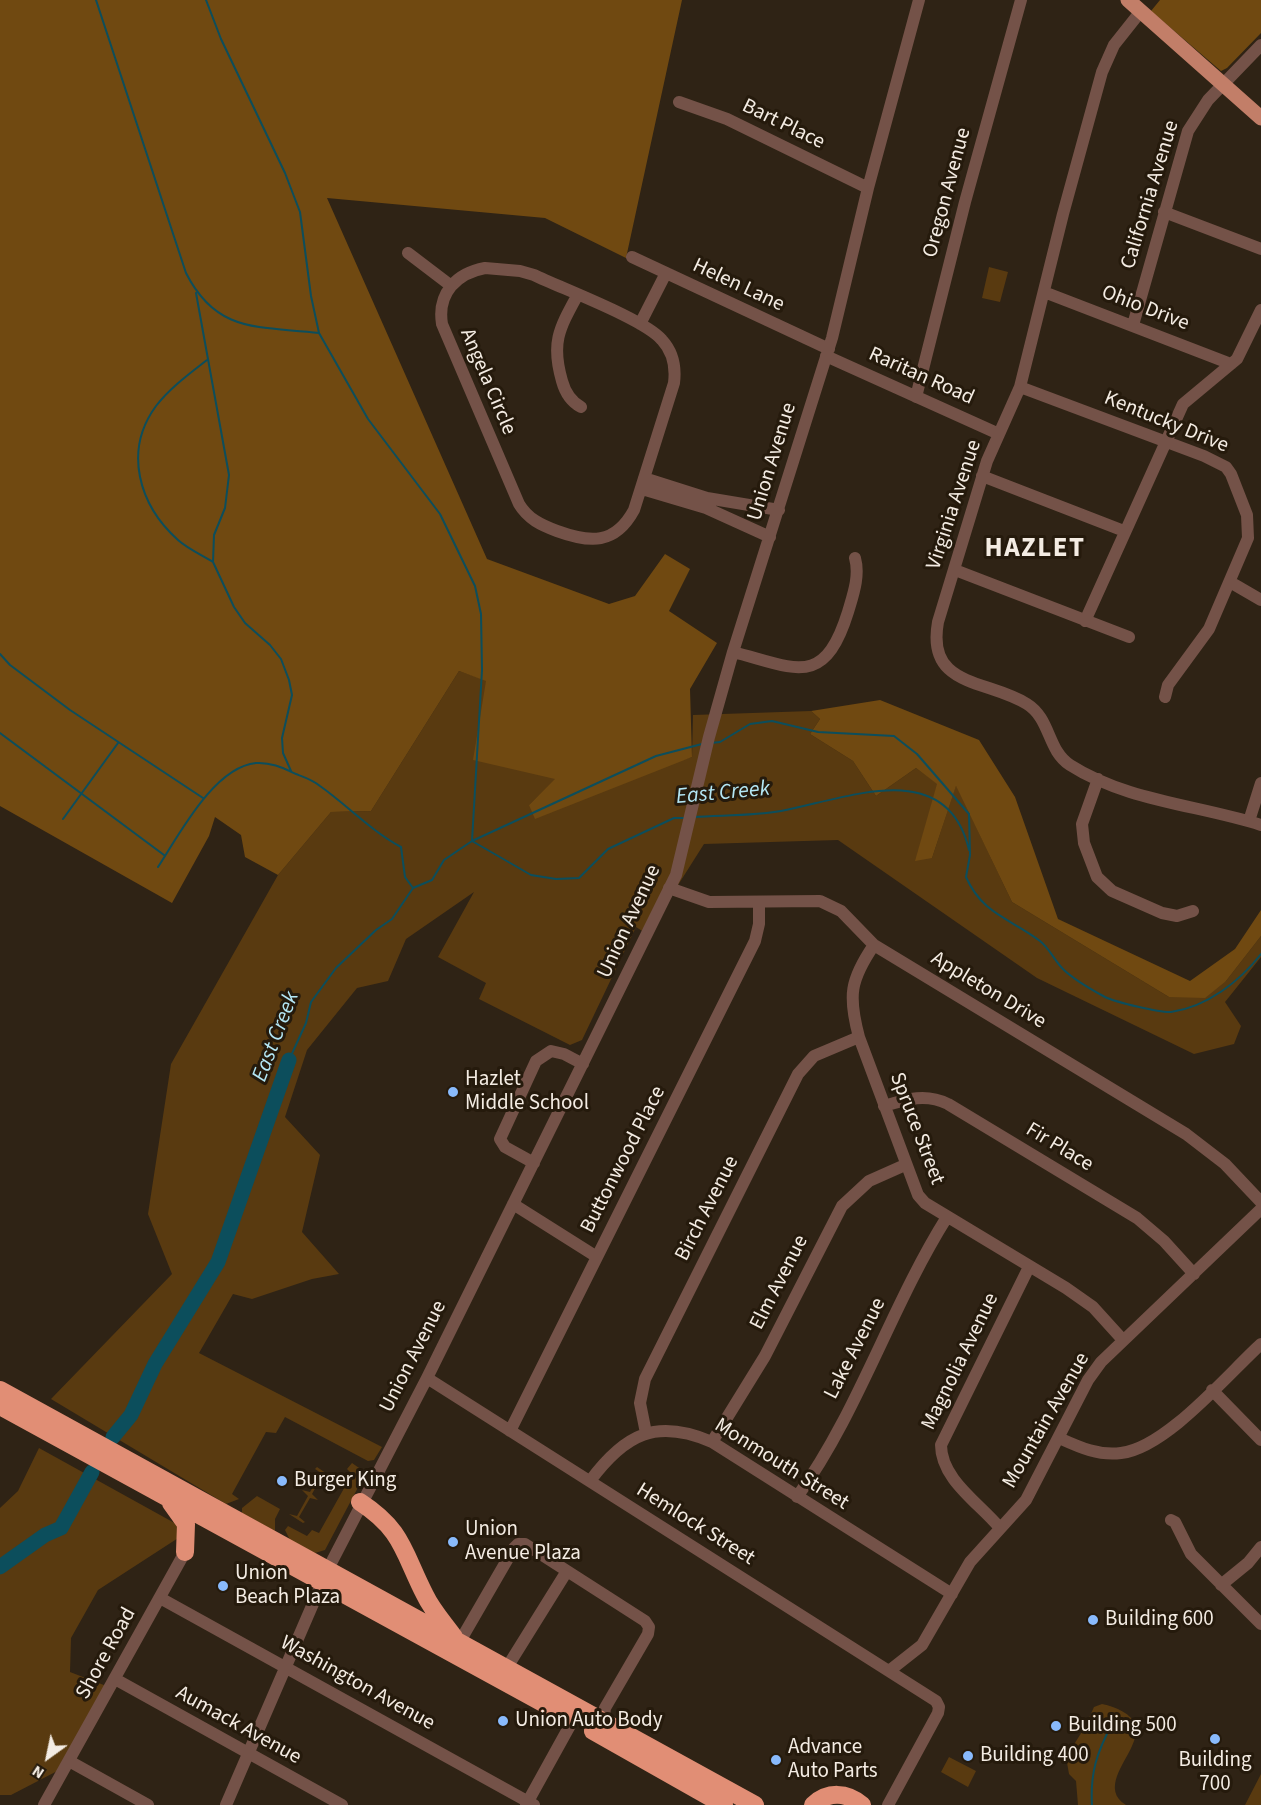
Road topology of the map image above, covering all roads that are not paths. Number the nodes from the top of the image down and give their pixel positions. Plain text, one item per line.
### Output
1 (920, 0) edge
2 (1021, 0) edge
3 (1128, 0) edge
4 (1141, 11) junction
5 (1261, 45) edge
6 (1223, 85) junction
7 (679, 102) dead end
8 (1261, 118) edge
9 (868, 188) junction
10 (1164, 212) junction
11 (1261, 249) edge
12 (408, 253) dead end
13 (632, 257) dead end
14 (666, 273) junction
15 (450, 285) junction
16 (1044, 291) junction
17 (577, 296) junction
18 (1261, 310) edge
19 (640, 324) junction
20 (1132, 325) junction
21 (827, 353) junction
22 (1231, 364) junction
23 (1020, 387) junction
24 (916, 397) junction
25 (581, 407) dead end
26 (999, 434) junction
27 (1165, 441) junction
28 (982, 476) junction
29 (643, 483) junction
30 (779, 510) junction
31 (1124, 531) junction
32 (770, 537) junction
33 (855, 558) dead end
34 (955, 570) junction
35 (1230, 582) junction
36 (1261, 600) edge
37 (1085, 621) junction
38 (1129, 637) dead end
39 (733, 652) junction
40 (1165, 697) dead end
41 (1098, 779) junction
42 (1261, 783) edge
43 (1248, 821) junction
44 (1261, 825) edge
45 (669, 888) junction
46 (759, 902) junction
47 (1193, 911) dead end
48 (874, 945) junction
49 (859, 1037) junction
50 (583, 1064) junction
51 (885, 1106) junction
52 (534, 1163) junction
53 (905, 1165) junction
54 (1261, 1202) edge
55 (513, 1204) junction
56 (1261, 1209) edge
57 (947, 1217) junction
58 (597, 1257) junction
59 (1029, 1268) junction
60 (1194, 1274) junction
61 (1122, 1339) junction
62 (1261, 1344) edge
63 (427, 1378) junction
64 (0, 1390) edge
65 (1212, 1390) junction
66 (0, 1406) edge
67 (510, 1431) junction
68 (646, 1433) junction
69 (1059, 1438) junction
70 (1261, 1440) edge
71 (712, 1442) junction
72 (590, 1481) junction
73 (164, 1495) junction
74 (797, 1497) junction
75 (360, 1502) junction
76 (1171, 1520) dead end
77 (999, 1527) junction
78 (226, 1529) junction
79 (1261, 1547) edge
80 (185, 1552) junction
81 (567, 1571) junction
82 (324, 1576) junction
83 (1221, 1585) junction
84 (952, 1594) junction
85 (160, 1598) junction
86 (1261, 1624) edge
87 (459, 1643) junction
88 (284, 1666) junction
89 (506, 1669) junction
90 (889, 1671) junction
91 (115, 1679) junction
92 (573, 1720) junction
93 (612, 1727) junction
94 (248, 1755) junction
95 (69, 1761) junction
96 (896, 1790) junction
97 (529, 1804) edge
98 (44, 1805) edge
99 (148, 1805) edge
100 (226, 1805) edge
101 (342, 1805) edge
102 (724, 1805) edge
103 (755, 1805) edge
104 (813, 1805) edge
105 (862, 1805) edge
106 (884, 1805) edge
107 (888, 1805) edge

1 - 9 street, Union Avenue
2 - 24 street, Oregon Avenue
3 - 4 main road
4 - 6 main road
4 - 16 street, Virginia Avenue
5 - 6 street, California Avenue
6 - 8 main road
6 - 10 street, California Avenue
7 - 9 street, Bart Place
9 - 21 street, Union Avenue
10 - 11 street
10 - 20 street, California Avenue
12 - 15 street
13 - 14 street, Helen Lane
14 - 19 street
14 - 21 street, Helen Lane
15 - 17 street, Angela Circle
15 - 29 street, Angela Circle
16 - 20 street, Ohio Drive
16 - 23 street, Virginia Avenue
17 - 19 street, Angela Circle
17 - 25 street
18 - 22 street
19 - 29 street, Angela Circle
20 - 22 street, Ohio Drive
21 - 24 street, Raritan Road
21 - 30 street, Union Avenue
22 - 27 street
23 - 26 street, Virginia Avenue
23 - 27 street, Kentucky Drive
24 - 26 street, Raritan Road
26 - 28 street, Virginia Avenue
27 - 31 street
27 - 35 street, Kentucky Drive
28 - 31 street
28 - 34 street, Virginia Avenue
29 - 30 street
29 - 32 street
30 - 32 street, Union Avenue
31 - 37 street
32 - 39 street, Union Avenue
33 - 39 street
34 - 37 street
34 - 41 street, Virginia Avenue
35 - 36 street
35 - 40 street, Kentucky Drive
37 - 38 street
39 - 45 street, Union Avenue
41 - 43 street, Virginia Avenue
41 - 47 street
42 - 43 street
43 - 44 street, Virginia Avenue
45 - 46 street, Appleton Drive
45 - 50 street, Union Avenue
46 - 48 street, Appleton Drive
46 - 58 street, Buttonwood Place
48 - 49 street, Spruce Street
48 - 54 street, Appleton Drive
49 - 51 street, Spruce Street
49 - 68 street, Birch Avenue
50 - 52 street, Union Avenue
50 - 52 street
51 - 53 street, Spruce Street
51 - 60 street, Fir Place
52 - 55 street, Union Avenue
53 - 57 street, Spruce Street
53 - 71 street, Elm Avenue
55 - 58 street
55 - 63 street, Union Avenue
56 - 60 street, Mountain Avenue
57 - 59 street, Spruce Street
57 - 74 street, Lake Avenue
58 - 67 street, Buttonwood Place
59 - 61 street, Spruce Street
59 - 77 street, Magnolia Avenue
60 - 61 street, Mountain Avenue
61 - 69 street, Mountain Avenue
62 - 65 street
63 - 67 street, Hemlock Street
63 - 75 street, Union Avenue
64 - 82 highway
65 - 69 street
65 - 70 street
66 - 73 highway
67 - 72 street, Hemlock Street
68 - 71 street, Monmouth Street
68 - 72 street, Monmouth Street
69 - 77 street, Mountain Avenue
71 - 74 street, Monmouth Street
72 - 90 street, Hemlock Street
73 - 78 highway
73 - 80 highway
74 - 84 street, Monmouth Street
75 - 82 street, Union Avenue
75 - 87 highway
76 - 83 street
77 - 84 street, Mountain Avenue
78 - 80 highway
78 - 82 highway
79 - 83 street
80 - 85 street, Shore Road
81 - 87 street
81 - 89 street
81 - 93 street
82 - 87 highway
82 - 88 street, Union Avenue
82 - 92 highway
83 - 86 street
84 - 90 street, Mountain Avenue
85 - 88 street, Washington Avenue
85 - 91 street, Shore Road
87 - 89 highway
88 - 94 street, Union Avenue
88 - 97 street, Washington Avenue
89 - 93 highway
90 - 96 street, Hemlock Street
91 - 94 street, Aumack Avenue
91 - 95 street, Shore Road
92 - 97 street
92 - 102 highway
93 - 103 highway
94 - 100 street, Union Avenue
94 - 101 street, Aumack Avenue
95 - 98 street, Shore Road
95 - 99 street
96 - 106 street
96 - 107 street
104 - 105 highway

